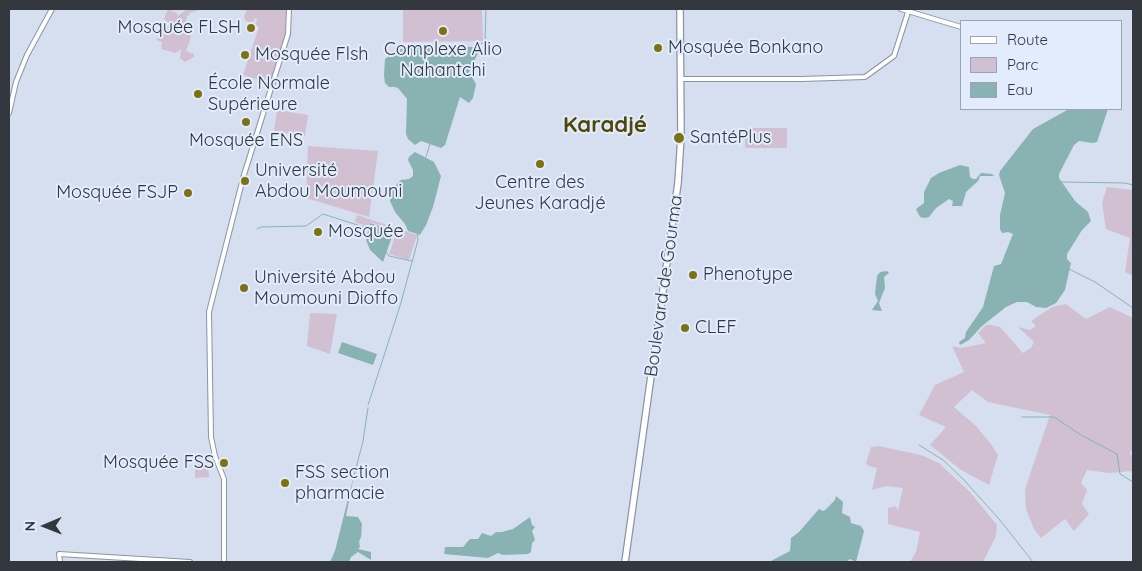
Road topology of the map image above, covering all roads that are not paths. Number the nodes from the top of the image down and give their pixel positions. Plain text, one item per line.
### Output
1 (52, 9) edge
2 (288, 9) edge
3 (681, 9) edge
4 (902, 9) edge
5 (908, 10) edge
6 (960, 27) edge
7 (682, 79) junction
8 (9, 113) edge
9 (60, 562) edge
10 (190, 562) edge
11 (224, 562) edge
12 (626, 562) edge

1 - 8 street
2 - 11 street
3 - 7 highway, Boulevard de Gourma
4 - 5 street
5 - 6 street
5 - 7 street
7 - 12 highway, Boulevard de Gourma
9 - 10 street

